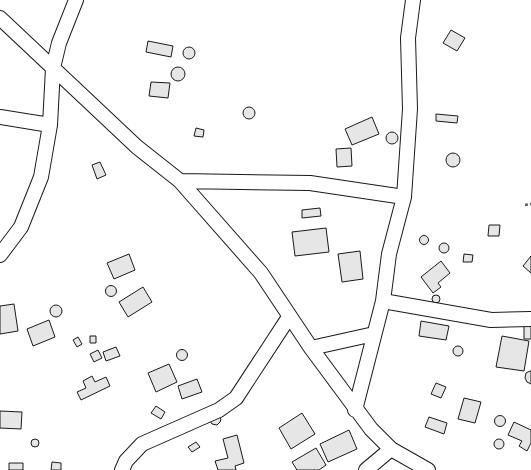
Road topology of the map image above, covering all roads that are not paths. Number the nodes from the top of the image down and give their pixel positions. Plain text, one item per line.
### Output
1 (76, 0) edge
2 (413, 0) edge
3 (0, 18) edge
4 (53, 68) junction
5 (0, 117) edge
6 (50, 125) junction
7 (180, 182) junction
8 (404, 197) junction
9 (0, 255) edge
10 (383, 301) junction
11 (289, 317) junction
12 (531, 320) edge
13 (374, 334) junction
14 (311, 348) junction
15 (355, 410) junction
16 (391, 449) junction
17 (122, 470) edge
18 (366, 470) edge
19 (428, 470) edge

1 - 4 street
2 - 8 street
3 - 4 street
4 - 6 street
4 - 7 street
5 - 6 street
6 - 9 street
7 - 8 street
7 - 11 street
8 - 10 street
10 - 12 street
10 - 13 street
11 - 14 street
11 - 17 street
13 - 14 street
13 - 15 street
14 - 15 street
15 - 16 street
16 - 18 street
16 - 19 street

